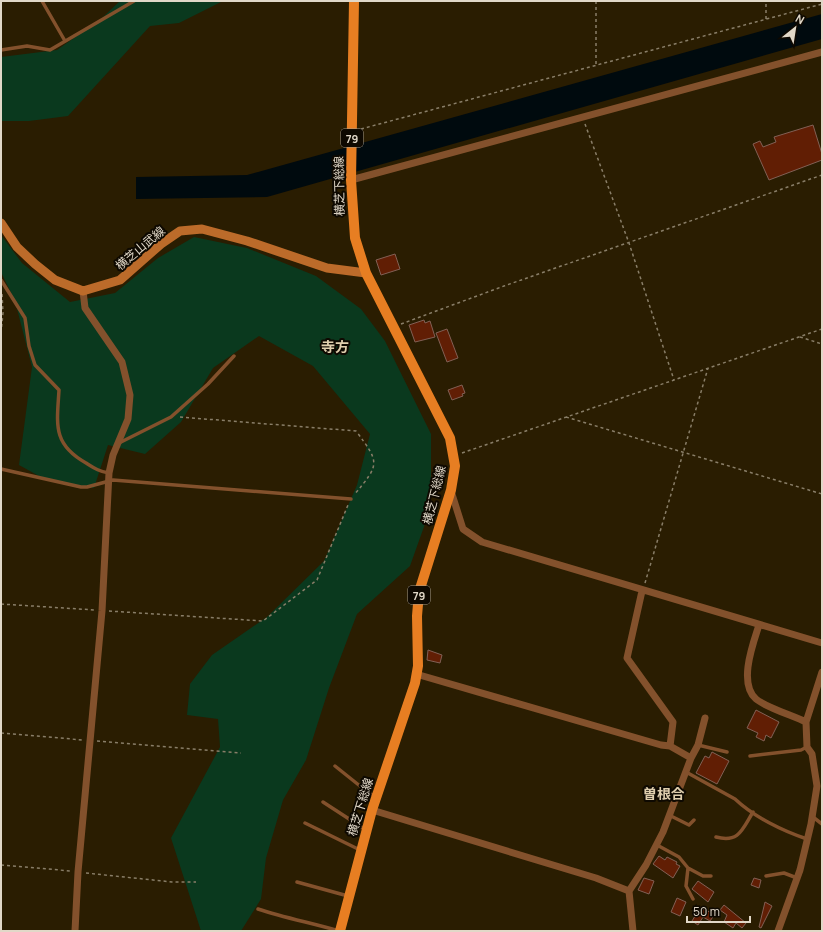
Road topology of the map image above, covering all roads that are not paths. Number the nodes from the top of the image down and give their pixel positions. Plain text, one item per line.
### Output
1 (42, 1) edge
2 (134, 1) edge
3 (354, 1) edge
4 (65, 41) junction
5 (1, 50) edge
6 (822, 52) edge
7 (351, 180) junction
8 (1, 223) edge
9 (366, 273) junction
10 (1, 280) edge
11 (83, 291) junction
12 (234, 356) dead end
13 (118, 444) junction
14 (1, 469) edge
15 (109, 474) junction
16 (109, 482) junction
17 (451, 490) junction
18 (351, 499) road end
19 (642, 591) junction
20 (759, 625) junction
21 (822, 643) edge
22 (822, 672) edge
23 (416, 674) junction
24 (705, 718) dead end
25 (806, 722) junction
26 (698, 745) junction
27 (670, 746) junction
28 (807, 747) junction
29 (727, 752) dead end
30 (750, 756) dead end
31 (691, 758) junction
32 (335, 766) dead end
33 (686, 772) junction
34 (376, 796) junction
35 (323, 802) dead end
36 (372, 810) junction
37 (753, 812) junction
38 (668, 815) junction
39 (812, 816) junction
40 (694, 820) dead end
41 (305, 823) dead end
42 (822, 824) edge
43 (366, 830) junction
44 (716, 837) dead end
45 (807, 839) junction
46 (657, 845) junction
47 (361, 850) junction
48 (688, 868) junction
49 (711, 876) dead end
50 (766, 876) dead end
51 (797, 878) junction
52 (297, 882) dead end
53 (629, 891) junction
54 (349, 897) junction
55 (693, 899) dead end
56 (258, 909) dead end
57 (75, 931) edge
58 (340, 931) edge
59 (633, 931) edge
60 (778, 931) edge

1 - 4 lane
2 - 4 lane
3 - 7 main road, 横芝下総線 / 79
4 - 5 lane
6 - 7 street
7 - 9 main road, 横芝下総線 / 79
8 - 11 main road
9 - 11 main road, 横芝山武線
9 - 17 main road, 横芝下総線 / 79
10 - 15 lane
11 - 13 street
12 - 13 lane
13 - 15 street
14 - 16 lane
15 - 16 street
16 - 18 lane
16 - 57 street
17 - 19 street
17 - 23 main road, 横芝下総線 / 79
19 - 20 street
19 - 27 street
20 - 21 street
20 - 25 street
22 - 25 street
23 - 27 street
23 - 34 main road, 横芝下総線 / 79
24 - 26 street
25 - 28 street
26 - 29 lane
26 - 31 street
27 - 31 street
28 - 30 lane
28 - 39 street
31 - 33 street
32 - 34 lane
33 - 37 lane
33 - 38 street
34 - 36 main road, 横芝下総線 / 79
35 - 43 lane
36 - 43 main road, 横芝下総線 / 79
36 - 53 street
37 - 44 lane
37 - 45 lane
38 - 40 lane
38 - 46 street
39 - 42 lane
39 - 45 street
41 - 47 lane
43 - 47 main road, 横芝下総線 / 79
45 - 51 street
46 - 48 lane
46 - 53 street
47 - 54 main road, 横芝下総線 / 79
48 - 49 lane
48 - 55 lane
50 - 51 lane
51 - 60 street
52 - 54 lane
53 - 59 street
54 - 58 main road, 横芝下総線 / 79
56 - 58 lane

